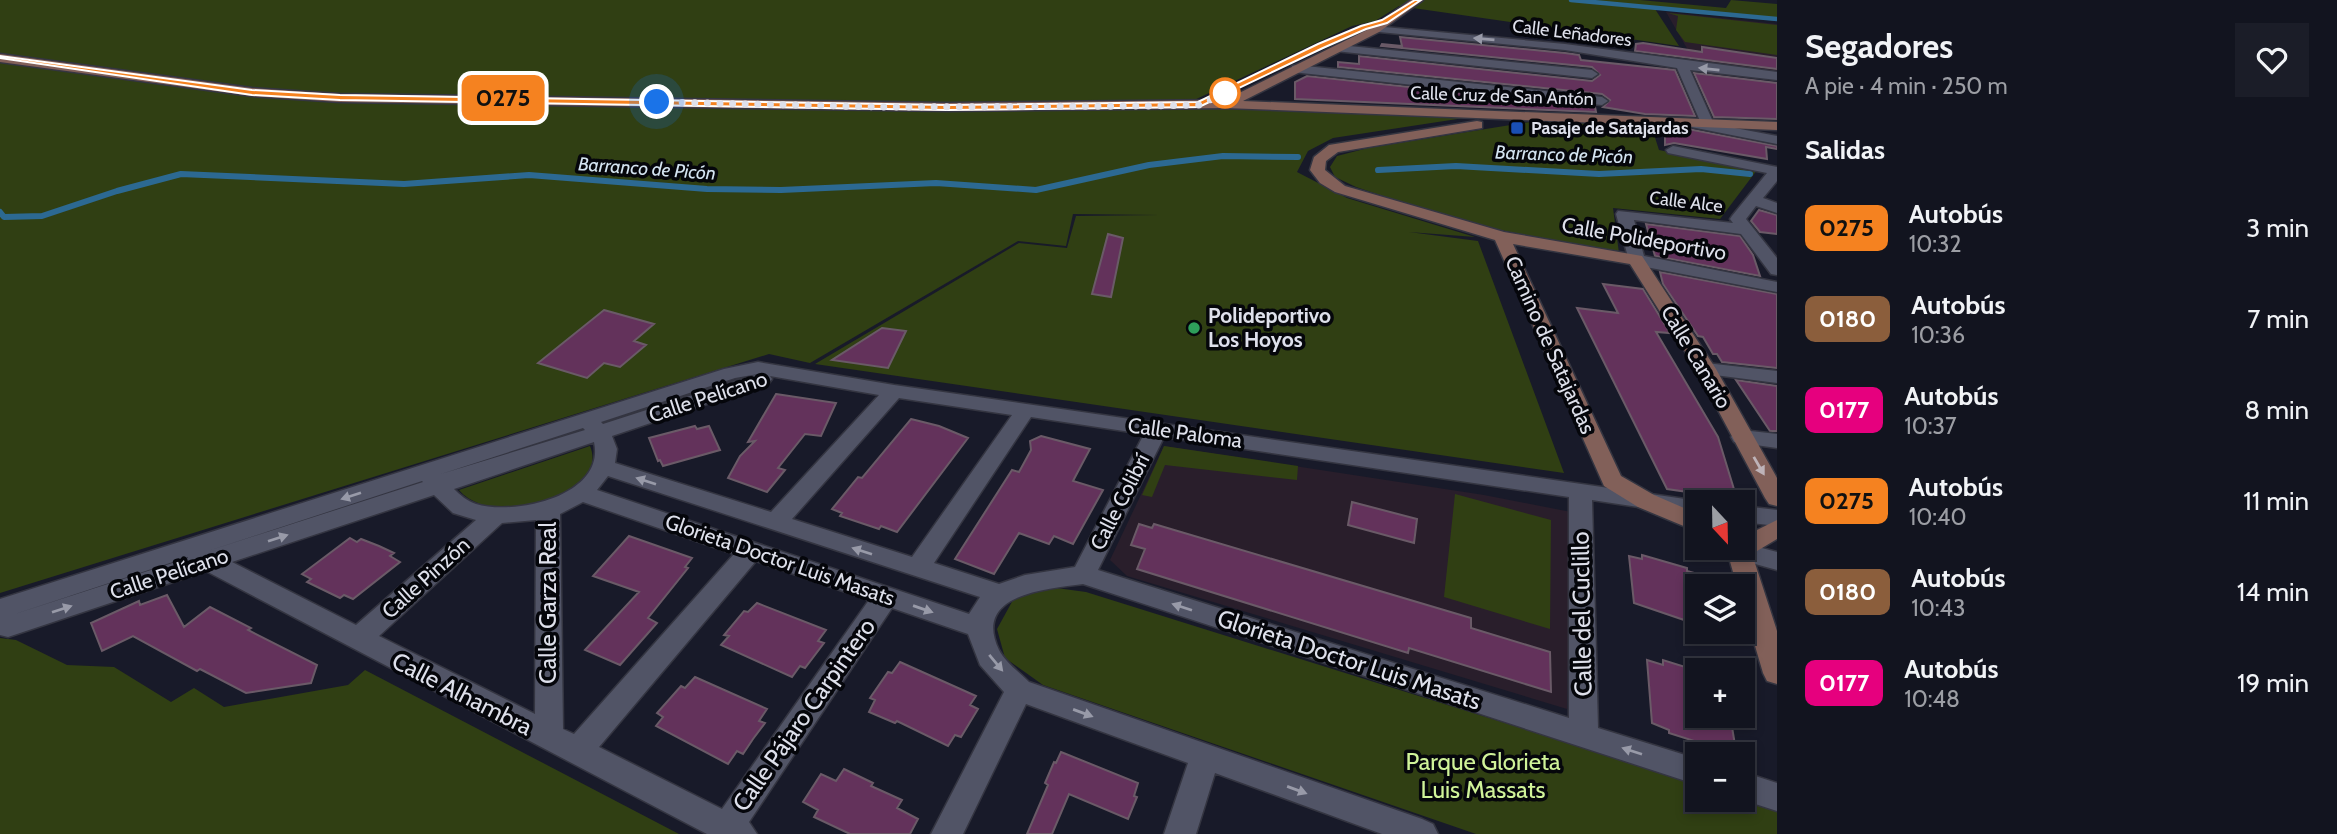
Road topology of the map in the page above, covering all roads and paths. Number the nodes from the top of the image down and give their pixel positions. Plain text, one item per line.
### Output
1 (1418, 0) edge
2 (1374, 26) junction
3 (1339, 48) junction
4 (1584, 50) junction
5 (0, 58) edge
6 (1682, 65) junction
7 (1296, 69) junction
8 (1592, 75) junction
9 (1777, 76) edge
10 (1602, 101) junction
11 (1225, 104) junction
12 (1199, 105) junction
13 (1544, 116) joint
14 (1607, 118) junction
15 (1480, 120) junction
16 (1684, 121) junction
17 (1708, 123) junction
18 (1777, 126) edge
19 (1751, 130) junction
20 (1777, 140) edge
21 (1673, 150) dead end
22 (1775, 176) edge
23 (1752, 200) junction
24 (1777, 208) edge
25 (1624, 214) joint
26 (1743, 229) junction
27 (1502, 237) junction
28 (1636, 260) junction
29 (1777, 270) edge
30 (1777, 287) edge
31 (1706, 369) junction
32 (791, 373) joint
33 (1777, 376) edge
34 (894, 391) junction
35 (1026, 410) junction
36 (593, 426) junction
37 (1157, 429) junction
38 (1742, 437) junction
39 (1777, 441) edge
40 (604, 467) junction
41 (432, 478) junction
42 (1612, 481) junction
43 (580, 493) junction
44 (1580, 493) junction
45 (1777, 498) edge
46 (1646, 501) junction
47 (1685, 506) edge
48 (548, 510) junction
49 (1755, 515) edge
50 (495, 516) junction
51 (1685, 518) edge
52 (1777, 518) edge
53 (775, 523) junction
54 (1777, 528) edge
55 (1755, 539) edge
56 (751, 551) junction
57 (196, 555) junction
58 (1755, 555) edge
59 (1740, 560) edge
60 (1777, 561) edge
61 (916, 569) junction
62 (1083, 575) junction
63 (998, 593) junction
64 (886, 596) junction
65 (0, 609) edge
66 (0, 619) edge
67 (981, 628) junction
68 (356, 640) junction
69 (1776, 664) edge
70 (1019, 690) junction
71 (1584, 735) junction
72 (549, 738) junction
73 (577, 752) junction
74 (1205, 757) junction
75 (1685, 768) edge
76 (1755, 790) edge
77 (1777, 797) edge
78 (1407, 831) edge
79 (730, 832) edge
80 (947, 834) edge
81 (1180, 834) edge

1 - 2 street
2 - 3 street
4 -> 2 street, Calle Leñadores
2 - 12 street
3 - 7 street
3 - 8 street
4 - 6 street, Calle Leñadores
4 - 8 street
5 - 12 street, Calle Cruz de San Antón
9 -> 6 street, Calle Leñadores
6 - 17 street
7 - 10 street
7 - 11 street
8 - 10 street
10 - 14 street
11 - 12 street, Calle Cruz de San Antón
11 - 15 street, Calle Cruz de San Antón
13 - 14 street, Calle Cruz de San Antón
13 - 15 street, Camino de Satajardas
14 - 16 street, Calle Cruz de San Antón
15 - 27 street, Camino de Satajardas
16 - 17 street, Calle Cruz de San Antón
16 - 19 street
17 - 19 street, Calle Cruz de San Antón
18 - 19 street, Calle Cruz de San Antón
19 - 20 street
21 - 22 street
22 - 23 street
23 - 24 street
23 - 26 street
25 - 26 street, Calle Alce
25 - 28 street, Calle Canario
26 - 29 street
27 - 28 street, Calle Polideportivo
27 - 42 street, Camino de Satajardas
28 - 30 street, Calle Polideportivo
28 - 31 street, Calle Canario
31 - 33 street
31 - 38 street, Calle Canario
32 - 34 street, Calle Paloma
32 - 36 street, Calle Pelícano
34 - 35 street, Calle Paloma
34 - 53 street
35 - 37 street, Calle Paloma
35 - 61 street
36 - 40 street
36 - 41 street, Calle Pelícano
37 - 44 street, Calle Paloma
37 - 62 street, Calle Colibrí
38 - 39 street
38 -> 45 street, Calle Canario
40 - 43 street
53 -> 40 street, Glorieta Doctor Luis Masats
41 - 50 street
41 - 57 street, Calle Pelícano
42 - 44 street, Calle Paloma
42 - 46 street
43 - 48 street
43 - 56 street, Glorieta Doctor Luis Masats
44 - 46 street, Calle Paloma
44 - 71 street, Calle del Cuclillo
46 - 47 street, Calle Paloma
46 - 51 street
48 - 50 street
48 - 72 street, Calle Garza Real
49 - 52 street
50 - 68 street, Calle Pinzón
61 -> 53 street, Glorieta Doctor Luis Masats
54 - 55 street
56 - 64 street, Glorieta Doctor Luis Masats
56 - 73 street
57 - 65 street, Calle Pelícano
66 -> 57 street, Calle Pelícano
57 - 68 street, Calle Alhambra
58 - 60 street
59 - 69 street
61 - 63 street, Glorieta Doctor Luis Masats
62 - 63 street, Glorieta Doctor Luis Masats
71 -> 62 street, Glorieta Doctor Luis Masats
63 - 67 street
64 -> 67 street, Glorieta Doctor Luis Masats
64 - 79 street, Calle Pájaro Carpintero
67 -> 70 street
68 - 72 street, Calle Alhambra
70 -> 74 street
70 - 80 street
75 -> 71 street, Glorieta Doctor Luis Masats
72 - 73 street, Calle Alhambra
73 - 79 street, Calle Alhambra
74 -> 78 street
74 - 81 street
76 - 77 street

